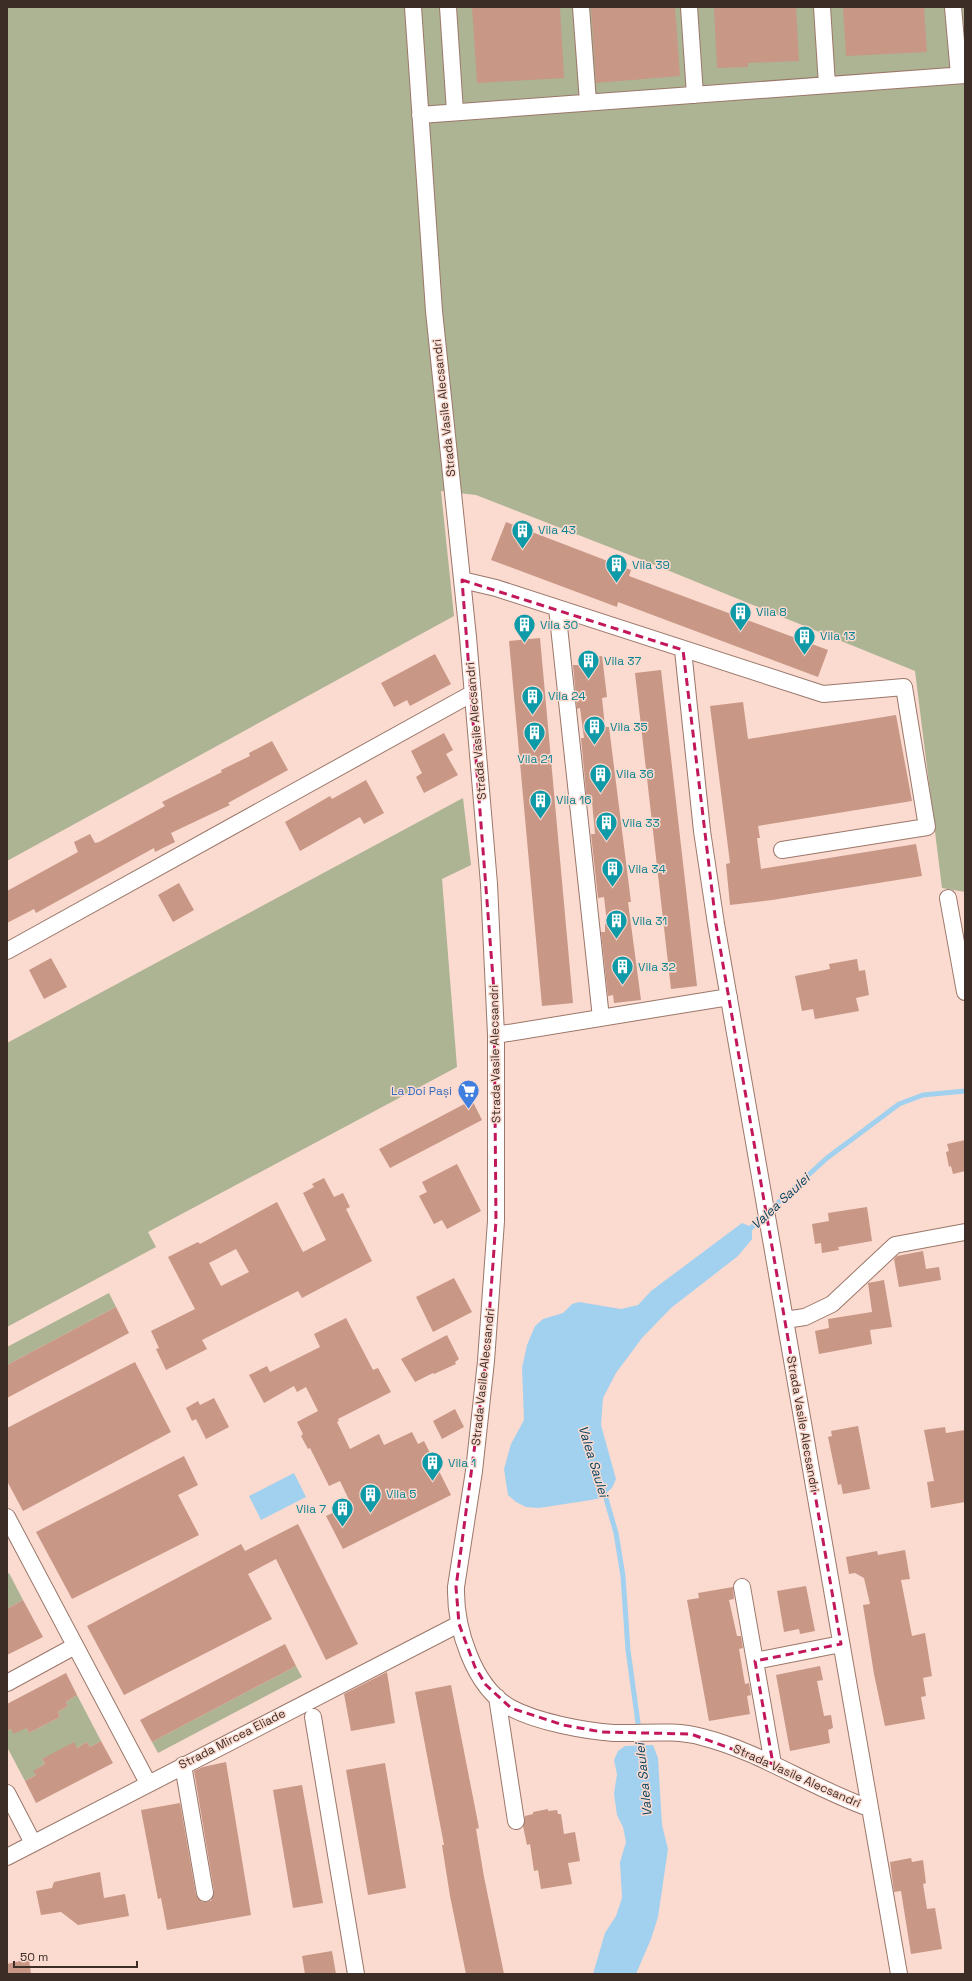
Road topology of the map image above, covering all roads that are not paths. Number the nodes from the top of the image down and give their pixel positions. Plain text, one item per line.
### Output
1 (412, 7) edge
2 (448, 7) edge
3 (582, 7) edge
4 (689, 7) edge
5 (822, 7) edge
6 (953, 7) edge
7 (962, 75) edge
8 (827, 85) junction
9 (695, 95) junction
10 (588, 102) junction
11 (455, 112) junction
12 (420, 115) junction
13 (462, 580) junction
14 (557, 608) junction
15 (683, 650) junction
16 (473, 693) junction
17 (782, 850) dead end
18 (948, 898) dead end
19 (7, 951) edge
20 (965, 992) edge
21 (728, 997) junction
22 (601, 1018) junction
23 (496, 1034) junction
24 (965, 1232) edge
25 (785, 1320) junction
26 (7, 1516) edge
27 (742, 1587) dead end
28 (459, 1624) junction
29 (841, 1644) junction
30 (75, 1646) junction
31 (755, 1661) junction
32 (7, 1683) edge
33 (497, 1697) junction
34 (313, 1717) dead end
35 (772, 1764) junction
36 (183, 1765) junction
37 (148, 1783) junction
38 (7, 1793) edge
39 (869, 1808) junction
40 (516, 1821) dead end
41 (33, 1843) junction
42 (7, 1856) edge
43 (205, 1893) dead end
44 (356, 1974) edge
45 (899, 1974) edge

1 - 12 street, Strada Vasile Alecsandri
2 - 11 street
3 - 10 street
4 - 9 street
5 - 8 street
6 - 7 street
7 - 8 street
8 - 9 street
9 - 10 street
10 - 11 street
11 - 12 street
12 - 13 street, Strada Vasile Alecsandri
13 - 14 street
13 - 16 street, Strada Vasile Alecsandri
14 - 15 street
14 - 22 street
15 - 17 street
15 - 21 street, Strada Vasile Alecsandri
16 - 19 street
16 - 23 street, Strada Vasile Alecsandri
18 - 20 street
21 - 22 street
21 - 25 street, Strada Vasile Alecsandri
22 - 23 street
23 - 28 street, Strada Vasile Alecsandri
24 - 25 street
25 - 29 street, Strada Vasile Alecsandri
26 - 30 street
27 - 31 street
28 - 33 street, Strada Vasile Alecsandri
28 - 36 street, Strada Mircea Eliade
29 - 31 street
29 - 39 street, Strada Vasile Alecsandri
30 - 32 street
30 - 37 street
31 - 35 street
33 - 35 street, Strada Vasile Alecsandri
33 - 40 street
34 - 44 street
35 - 39 street, Strada Vasile Alecsandri
36 - 37 street, Strada Mircea Eliade
36 - 43 street
37 - 41 street, Strada Mircea Eliade
38 - 41 street
39 - 45 street, Strada Vasile Alecsandri
41 - 42 street, Strada Mircea Eliade

